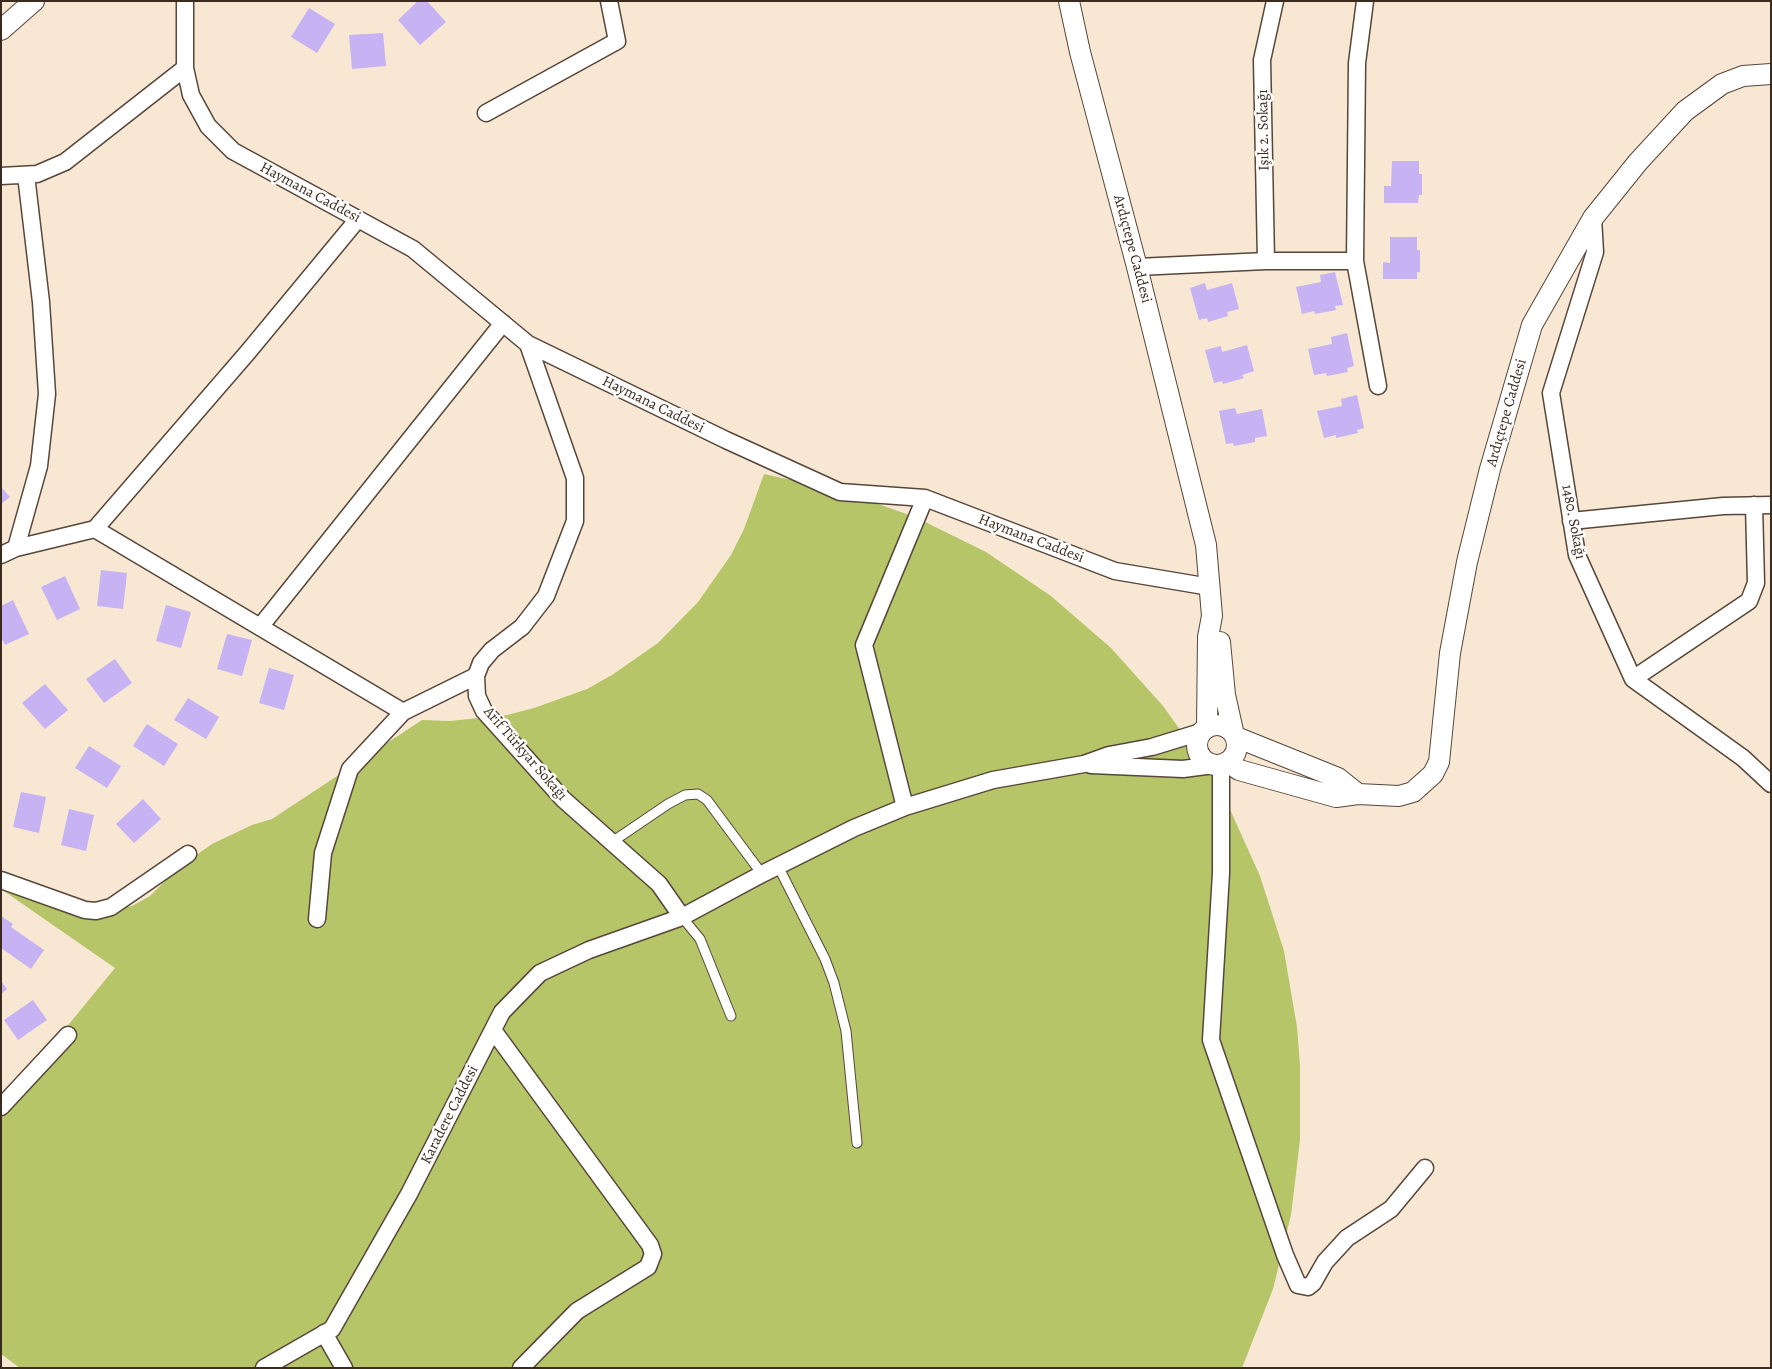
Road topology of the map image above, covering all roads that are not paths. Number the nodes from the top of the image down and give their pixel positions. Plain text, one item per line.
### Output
1 (34, 1) edge
2 (185, 1) edge
3 (609, 1) edge
4 (1069, 1) edge
5 (1275, 1) edge
6 (1365, 1) edge
7 (1, 30) edge
8 (184, 68) junction
9 (1771, 74) edge
10 (486, 113) dead end
11 (26, 175) junction
12 (1, 176) edge
13 (1593, 218) junction
14 (358, 219) junction
15 (1266, 261) junction
16 (1355, 261) junction
17 (1137, 267) junction
18 (503, 324) junction
19 (528, 344) junction
20 (1378, 386) dead end
21 (925, 498) junction
22 (1754, 505) junction
23 (1771, 505) edge
24 (1571, 521) junction
25 (95, 529) junction
26 (9, 552) edge
27 (1210, 587) junction
28 (1212, 616) junction
29 (260, 627) junction
30 (476, 676) junction
31 (1633, 679) junction
32 (403, 712) junction
33 (1204, 729) junction
34 (1234, 734) junction
35 (1084, 764) junction
36 (1221, 764) junction
37 (1771, 784) edge
38 (1358, 794) junction
39 (905, 807) junction
40 (612, 842) junction
41 (188, 854) dead end
42 (778, 866) junction
43 (762, 874) junction
44 (1, 880) edge
45 (682, 917) junction
46 (317, 919) dead end
47 (730, 1016) dead end
48 (493, 1030) junction
49 (68, 1035) dead end
50 (1, 1107) edge
51 (857, 1144) dead end
52 (1425, 1168) dead end
53 (324, 1333) junction
54 (264, 1368) edge
55 (344, 1368) edge
56 (521, 1368) edge

1 - 7 street
2 - 8 street, Haymana Caddesi
3 - 10 street
4 - 17 street, Ardıçtepe Caddesi
5 - 15 street, Işık 2. Sokağı
6 - 16 street
8 - 11 street
8 - 14 street, Haymana Caddesi
9 - 13 street, Ardıçtepe Caddesi
11 - 12 street
11 - 26 street
13 - 24 street, 1480. Sokağı
13 - 38 street, Ardıçtepe Caddesi
14 - 18 street, Haymana Caddesi
14 - 25 street
15 - 16 street
15 - 17 street
16 - 20 street
17 - 27 street, Ardıçtepe Caddesi
18 - 19 street, Haymana Caddesi
18 - 29 street
19 - 21 street, Haymana Caddesi
19 - 30 street
21 - 27 street, Haymana Caddesi
21 - 39 street
22 - 23 street
22 - 24 street
22 - 31 street
24 - 31 street, 1480. Sokağı
25 - 26 street
25 - 29 street
27 - 28 street, Ardıçtepe Caddesi
28 - 33 street, Ardıçtepe Caddesi
28 - 34 street, Ardıçtepe Caddesi
29 - 32 street
30 - 32 street
30 - 40 street, Arif Türkyar Sokağı
31 - 37 street
32 - 46 street
33 - 34 street
33 - 35 street
33 - 36 street
34 - 36 street
34 - 38 street
35 - 36 street
35 - 39 street, Karadere Caddesi
36 - 38 street, Ardıçtepe Caddesi
36 - 52 street
39 - 42 street, Karadere Caddesi
40 - 43 lane
40 - 45 street, Arif Türkyar Sokağı
41 - 44 street
42 - 43 street, Karadere Caddesi
42 - 51 lane
43 - 45 street, Karadere Caddesi
45 - 47 lane
45 - 48 street, Karadere Caddesi
48 - 53 street, Karadere Caddesi
48 - 56 street
49 - 50 street
53 - 54 street, Karadere Caddesi
53 - 55 street

